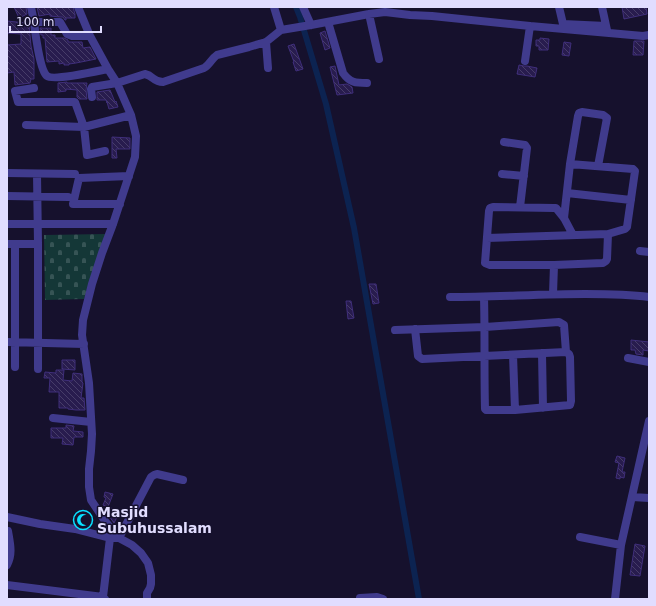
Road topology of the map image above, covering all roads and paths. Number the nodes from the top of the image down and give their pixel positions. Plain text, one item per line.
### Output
1 (31, 7) edge
2 (78, 7) edge
3 (274, 7) edge
4 (303, 7) edge
5 (559, 7) edge
6 (602, 7) edge
7 (369, 14) junction
8 (34, 22) junction
9 (328, 22) junction
10 (310, 26) junction
11 (530, 26) junction
12 (285, 29) junction
13 (607, 29) junction
14 (649, 35) edge
15 (90, 36) junction
16 (266, 42) junction
17 (379, 59) dead end
18 (525, 61) dead end
19 (268, 68) dead end
20 (108, 69) junction
21 (117, 83) junction
22 (368, 83) dead end
23 (92, 97) dead end
24 (37, 102) junction
25 (131, 115) junction
26 (26, 125) dead end
27 (84, 128) junction
28 (504, 142) dead end
29 (105, 151) dead end
30 (570, 164) junction
31 (598, 166) junction
32 (7, 173) edge
33 (37, 174) junction
34 (75, 174) dead end
35 (502, 174) dead end
36 (129, 176) junction
37 (524, 176) junction
38 (567, 193) junction
39 (7, 196) edge
40 (37, 197) junction
41 (68, 197) dead end
42 (631, 200) junction
43 (120, 204) junction
44 (520, 207) junction
45 (564, 218) junction
46 (7, 224) edge
47 (38, 224) junction
48 (113, 224) junction
49 (608, 234) junction
50 (572, 235) junction
51 (487, 238) junction
52 (11, 244) edge
53 (38, 244) junction
54 (640, 251) dead end
55 (649, 252) edge
56 (554, 264) junction
57 (553, 294) junction
58 (649, 296) edge
59 (450, 297) dead end
60 (484, 297) junction
61 (485, 327) junction
62 (415, 329) junction
63 (394, 330) dead end
64 (11, 342) edge
65 (38, 343) junction
66 (84, 344) junction
67 (566, 352) junction
68 (542, 353) junction
69 (513, 355) junction
70 (484, 356) junction
71 (628, 358) dead end
72 (649, 362) edge
73 (15, 367) dead end
74 (38, 369) dead end
75 (544, 408) junction
76 (514, 410) junction
77 (53, 418) dead end
78 (649, 421) edge
79 (91, 422) junction
80 (183, 480) dead end
81 (632, 496) junction
82 (649, 498) edge
83 (7, 517) edge
84 (8, 531) dead end
85 (580, 537) dead end
86 (110, 538) junction
87 (119, 538) junction
88 (621, 545) junction
89 (7, 565) edge
90 (7, 585) edge
91 (104, 598) edge
92 (360, 598) dead end
93 (147, 599) edge
94 (383, 599) edge
95 (615, 599) edge

1 - 8 street
2 - 15 street
3 - 12 street
4 - 10 street
5 - 13 street
6 - 13 street
7 - 9 street
7 - 11 street
7 - 17 street
8 - 15 street
8 - 20 street
9 - 10 street
9 - 22 street
10 - 12 street
11 - 13 street
11 - 18 street
12 - 16 street
13 - 14 street
15 - 20 street
16 - 19 street
16 - 21 street
20 - 21 street
21 - 23 street
21 - 25 street
24 - 24 street
24 - 27 street
25 - 27 street
25 - 36 street
26 - 27 street
27 - 29 street
28 - 37 street
30 - 31 street
30 - 31 street
30 - 38 street
31 - 42 street
32 - 33 street
33 - 34 street
33 - 40 street
35 - 37 street
36 - 43 street
36 - 43 street
37 - 44 street
38 - 42 street
38 - 45 street
39 - 40 street
40 - 41 street
40 - 47 street
42 - 49 street
43 - 48 street
44 - 45 street
44 - 51 street
45 - 50 street
46 - 47 street
47 - 48 street
47 - 53 street
48 - 66 street
49 - 50 street
49 - 56 street
50 - 51 street
51 - 56 street
52 - 53 street
52 - 64 street
53 - 65 street
54 - 55 street
56 - 57 street
57 - 58 street
57 - 60 street
59 - 60 street
60 - 61 street
61 - 62 street
61 - 67 street
61 - 70 street
62 - 63 street
62 - 70 street
64 - 65 street
64 - 73 street
65 - 66 street
65 - 74 street
66 - 79 street
67 - 68 street
67 - 75 street
68 - 69 street
68 - 75 street
69 - 70 street
69 - 76 street
70 - 76 street
71 - 72 street
75 - 76 street
77 - 79 street
78 - 81 street
79 - 87 street
80 - 87 street
81 - 82 street
81 - 88 street
83 - 86 street
84 - 89 street
85 - 88 street
86 - 87 street
86 - 91 street
87 - 93 street
88 - 95 street
90 - 91 street
92 - 94 street

